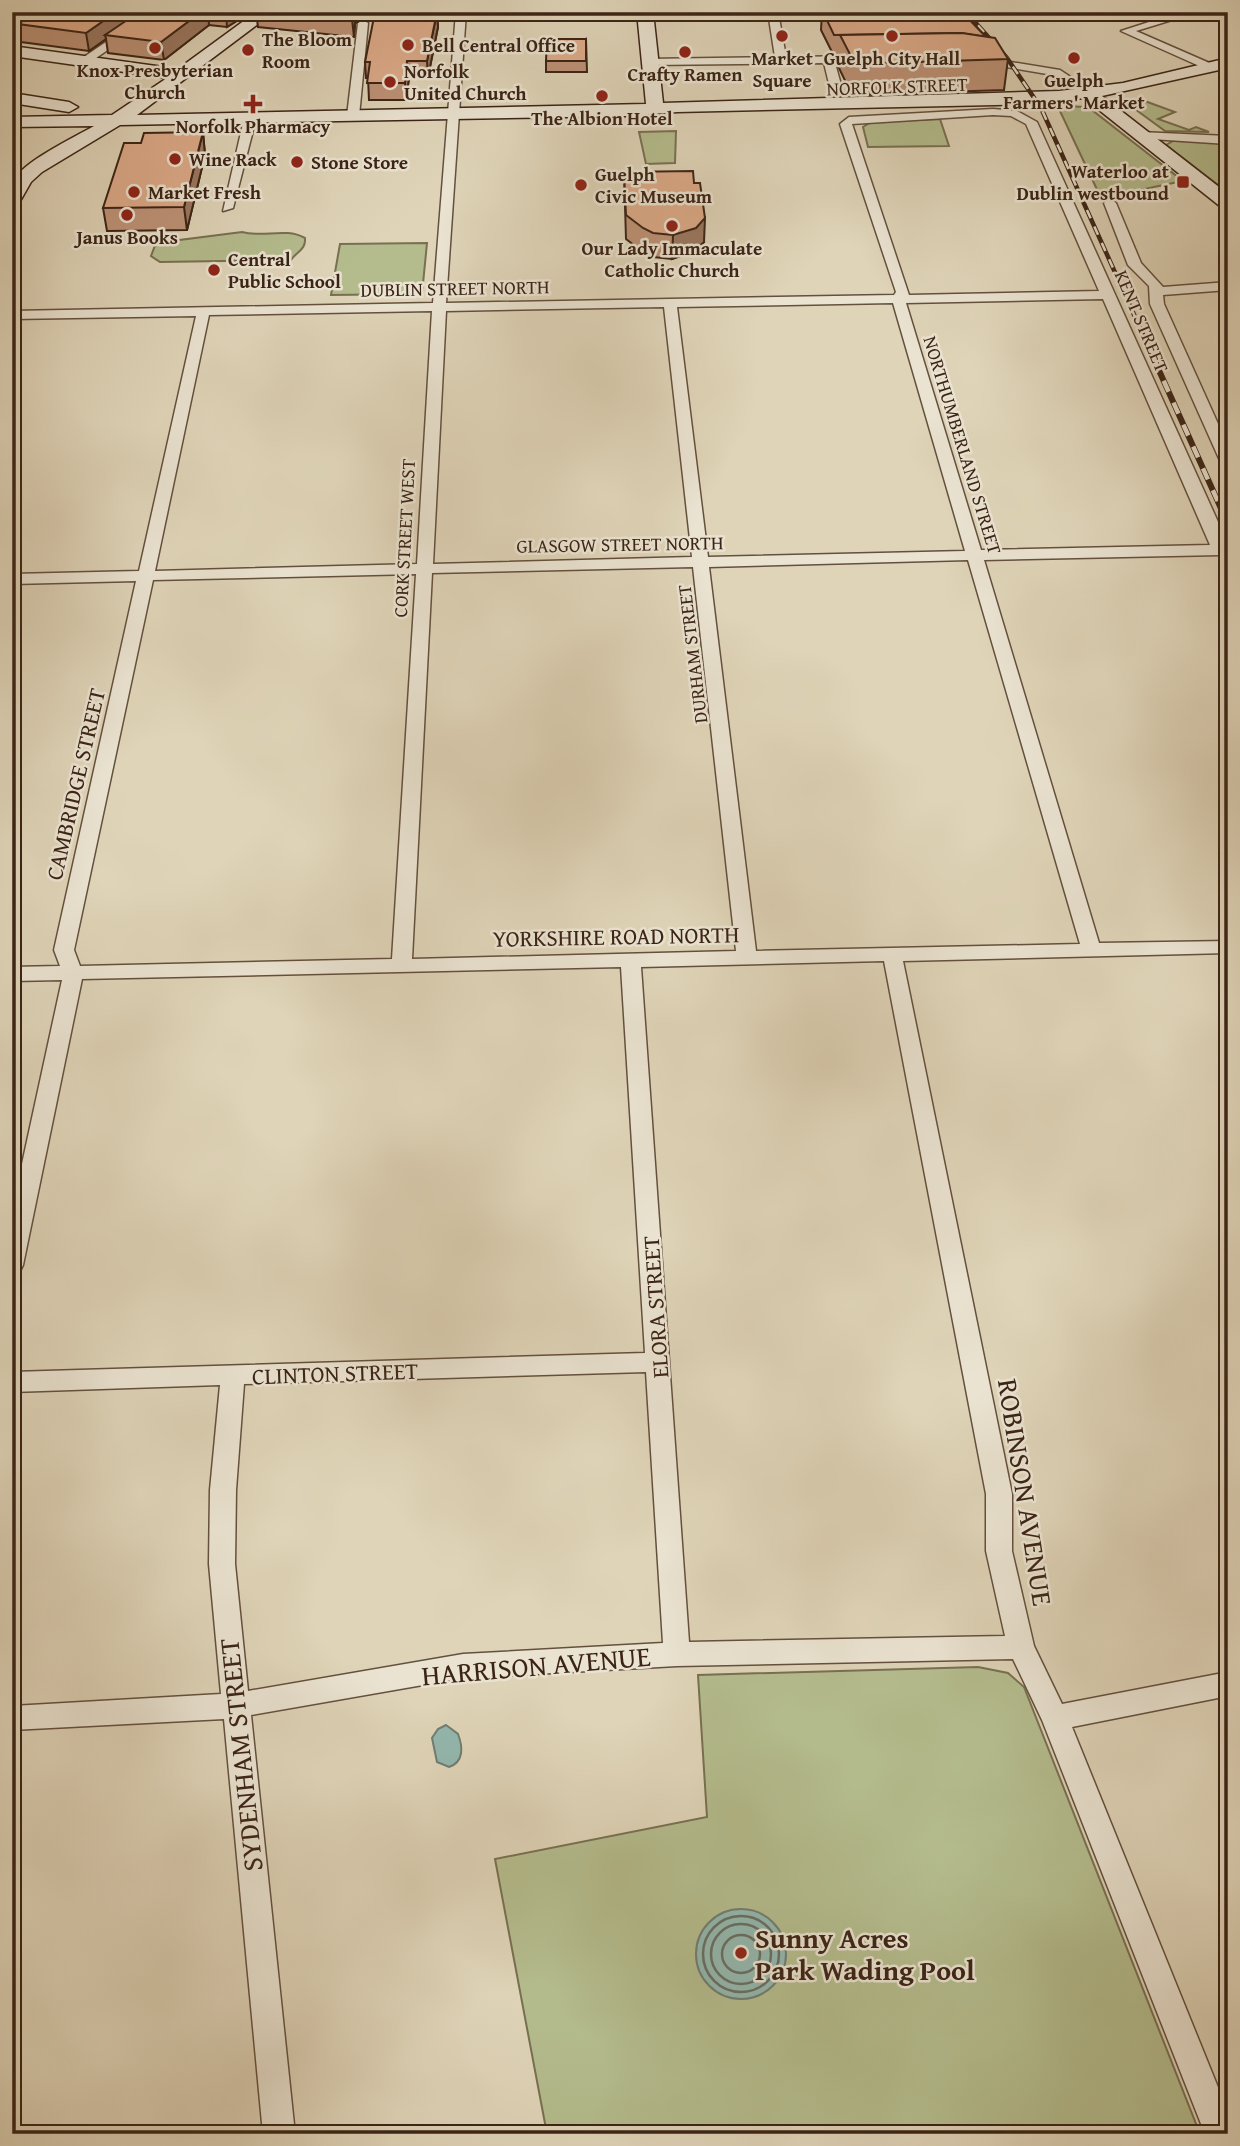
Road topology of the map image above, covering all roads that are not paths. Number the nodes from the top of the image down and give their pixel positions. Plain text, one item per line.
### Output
1 (157, 12) edge
2 (266, 12) edge
3 (461, 12) edge
4 (645, 12) edge
5 (773, 12) edge
6 (1193, 12) edge
7 (363, 23) dead end
8 (12, 51) edge
9 (877, 58) edge
10 (829, 59) junction
11 (971, 59) edge
12 (781, 60) junction
13 (85, 61) junction
14 (649, 62) junction
15 (1228, 63) edge
16 (1210, 67) junction
17 (183, 75) junction
18 (837, 92) dead end
19 (1087, 92) junction
20 (12, 98) edge
21 (655, 110) junction
22 (451, 115) junction
23 (1019, 115) joint
24 (353, 116) junction
25 (250, 119) junction
26 (118, 120) junction
27 (12, 122) edge
28 (1140, 136) junction
29 (1228, 140) edge
30 (12, 199) edge
31 (1110, 203) dead end
32 (1228, 203) edge
33 (227, 208) dead end
34 (1228, 286) edge
35 (1156, 292) junction
36 (1109, 295) junction
37 (898, 298) junction
38 (670, 304) junction
39 (438, 307) junction
40 (203, 313) junction
41 (12, 315) edge
42 (1228, 463) edge
43 (1224, 550) edge
44 (975, 557) junction
45 (702, 563) junction
46 (422, 570) junction
47 (147, 576) junction
48 (12, 579) edge
49 (1091, 949) junction
50 (892, 953) junction
51 (1226, 953) edge
52 (747, 958) junction
53 (631, 961) junction
54 (402, 964) junction
55 (73, 973) junction
56 (12, 974) edge
57 (12, 1265) edge
58 (658, 1362) junction
59 (233, 1376) junction
60 (12, 1382) edge
61 (1021, 1647) junction
62 (677, 1654) junction
63 (1228, 1684) edge
64 (235, 1706) junction
65 (12, 1718) edge
66 (1055, 1718) junction
67 (279, 2134) edge
68 (1221, 2134) edge

1 - 13 street
2 - 17 main road
3 - 22 street, CORK STREET WEST
4 - 14 main road
5 - 12 street
6 - 16 street
7 - 24 street
8 - 13 main road
9 - 10 street
10 - 12 street
10 - 18 street
11 - 19 street
12 - 14 street
13 - 17 main road
14 - 21 main road
15 - 16 main road, NORFOLK STREET
16 - 19 main road, NORFOLK STREET
17 - 26 main road
19 - 21 main road, NORFOLK STREET
19 - 28 main road
20 - 26 main road
21 - 22 main road, NORFOLK STREET
22 - 24 main road, NORFOLK STREET
22 - 39 street, CORK STREET WEST
23 - 36 street, KENT STREET
23 - 37 street, NORTHUMBERLAND STREET
24 - 25 main road, NORFOLK STREET
25 - 26 main road, NORFOLK STREET
25 - 33 street
26 - 27 main road, NORFOLK STREET
26 - 30 main road
28 - 29 street
28 - 32 main road
31 - 35 street, KENT STREET
34 - 35 street
35 - 42 street, KENT STREET
36 - 37 street, DUBLIN STREET NORTH
36 - 43 street, KENT STREET
37 - 38 street, DUBLIN STREET NORTH
37 - 44 street, NORTHUMBERLAND STREET
38 - 39 street, DUBLIN STREET NORTH
38 - 45 street, DURHAM STREET
39 - 40 street, DUBLIN STREET NORTH
39 - 46 street, CORK STREET WEST
40 - 41 street, DUBLIN STREET NORTH
40 - 47 street, CAMBRIDGE STREET
43 - 44 street, GLASGOW STREET NORTH
44 - 45 street, GLASGOW STREET NORTH
44 - 49 street, NORTHUMBERLAND STREET
45 - 46 street, GLASGOW STREET NORTH
45 - 52 street, DURHAM STREET
46 - 47 street, GLASGOW STREET NORTH
46 - 54 street, CORK STREET WEST
47 - 48 street, GLASGOW STREET NORTH
47 - 55 street, CAMBRIDGE STREET
49 - 50 street, YORKSHIRE ROAD NORTH
49 - 51 street, YORKSHIRE ROAD NORTH
50 - 52 street, YORKSHIRE ROAD NORTH
50 - 61 street, ROBINSON AVENUE
52 - 53 street, YORKSHIRE ROAD NORTH
53 - 54 street, YORKSHIRE ROAD NORTH
53 - 58 street, ELORA STREET
54 - 55 street, YORKSHIRE ROAD NORTH
55 - 56 street, YORKSHIRE ROAD NORTH
55 - 57 street, CAMBRIDGE STREET
58 - 59 street, CLINTON STREET
58 - 62 street, ELORA STREET
59 - 60 street, CLINTON STREET
59 - 64 street, SYDENHAM STREET
61 - 62 street, HARRISON AVENUE
61 - 66 street, ROBINSON AVENUE
62 - 64 street, HARRISON AVENUE
63 - 66 street
64 - 65 street, HARRISON AVENUE
64 - 67 street, SYDENHAM STREET
66 - 68 street, ROBINSON AVENUE

